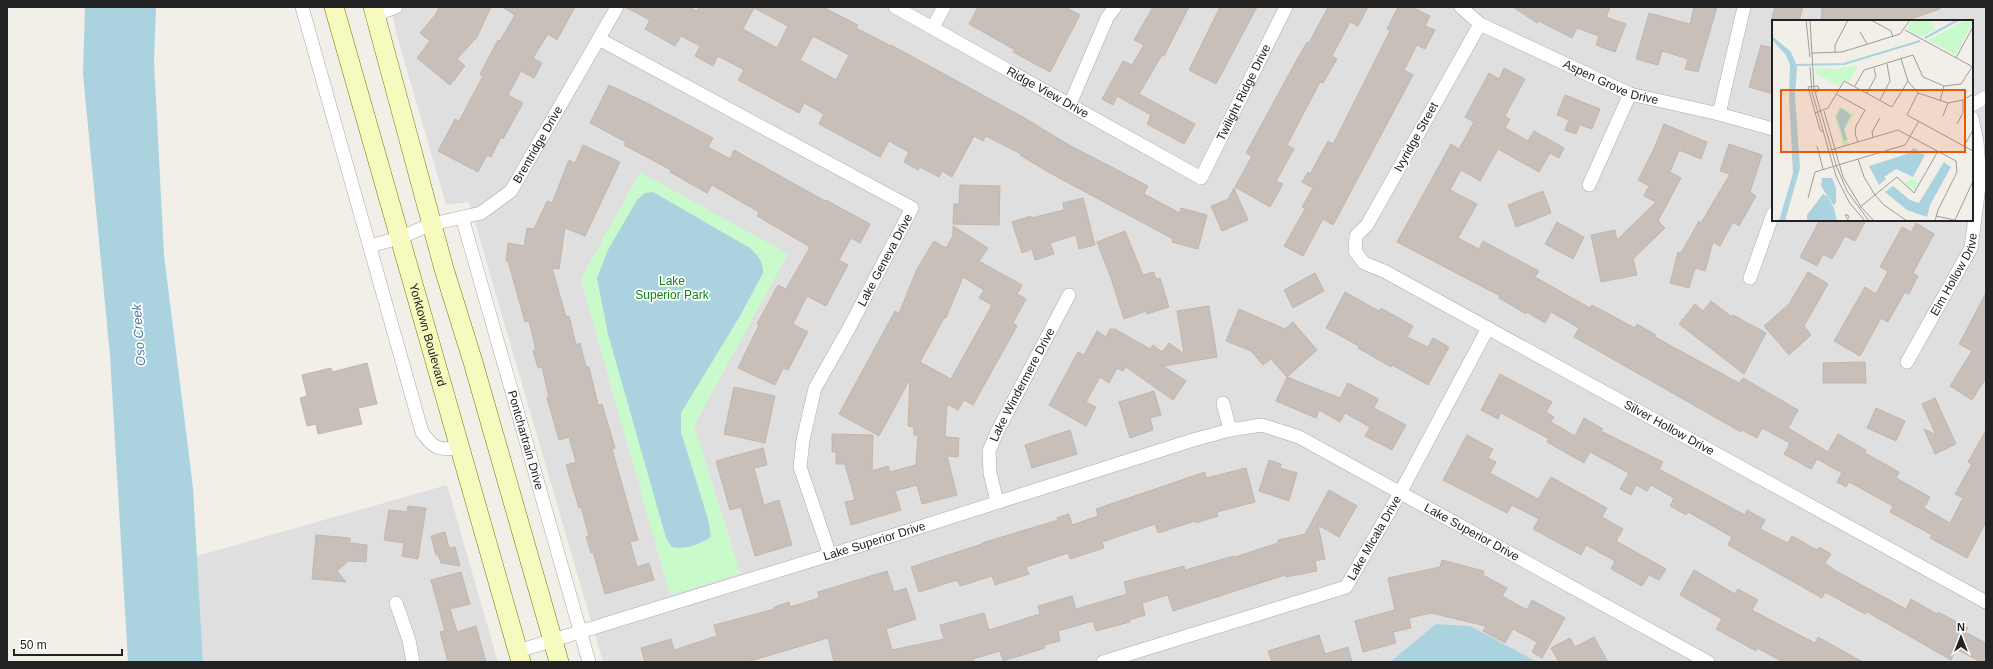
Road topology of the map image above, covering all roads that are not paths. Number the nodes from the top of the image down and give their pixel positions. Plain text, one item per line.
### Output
1 (302, 7) edge
2 (334, 7) edge
3 (396, 7) edge
4 (617, 7) edge
5 (896, 7) edge
6 (944, 7) edge
7 (1115, 7) edge
8 (1286, 7) edge
9 (1461, 7) edge
10 (1744, 7) edge
11 (374, 11) edge
12 (1480, 24) junction
13 (932, 28) junction
14 (599, 39) junction
15 (1630, 94) junction
16 (1986, 97) edge
17 (1070, 104) junction
18 (1973, 105) edge
19 (1719, 114) junction
20 (1973, 123) edge
21 (1772, 129) edge
22 (1201, 178) joint
23 (1983, 179) edge
24 (1589, 185) dead end
25 (1772, 217) edge
26 (462, 218) junction
27 (432, 224) junction
28 (399, 238) junction
29 (370, 246) junction
30 (1355, 251) joint
31 (1750, 278) dead end
32 (1069, 295) dead end
33 (1488, 328) junction
34 (1906, 362) dead end
35 (1223, 403) dead end
36 (1230, 430) junction
37 (460, 448) junction
38 (1400, 493) junction
39 (997, 501) junction
40 (830, 555) junction
41 (1984, 596) edge
42 (396, 603) dead end
43 (579, 631) junction
44 (553, 639) junction
45 (520, 656) edge
46 (1690, 658) edge
47 (413, 662) edge
48 (559, 662) edge
49 (589, 662) edge
50 (1104, 662) edge
51 (1708, 662) edge

1 - 29 street
2 - 28 main road, Yorktown Boulevard
3 - 11 street
4 - 14 street, Brentridge Drive
5 - 13 street, Ridge View Drive
6 - 13 street
7 - 17 street
8 - 22 street, Twilight Ridge Drive
9 - 12 street, Aspen Grove Drive
10 - 19 street
11 - 27 main road
12 - 15 street, Aspen Grove Drive
12 - 30 street, Ivyridge Street
13 - 17 street, Ridge View Drive
14 - 26 street, Brentridge Drive
14 - 40 street, Lake Geneva Drive
15 - 19 street, Aspen Grove Drive
15 - 24 street
16 - 18 street
17 - 22 street, Ridge View Drive
19 - 21 street, Aspen Grove Drive
20 - 23 street, Elm Hollow Drive
23 - 34 street, Elm Hollow Drive
25 - 31 street
26 - 27 street, Brentridge Drive
26 - 43 street, Pontchartrain Drive
27 - 28 street, Brentridge Drive
27 - 44 main road
28 - 29 street, Brentridge Drive
28 - 37 main road, Yorktown Boulevard
29 - 37 street
30 - 33 street, Silver Hollow Drive
32 - 39 street, Lake Windermere Drive
33 - 38 street, Lake Micala Drive
33 - 41 street, Silver Hollow Drive
35 - 36 street
36 - 38 street, Lake Superior Drive
36 - 39 street, Lake Superior Drive
37 - 45 main road, Yorktown Boulevard
38 - 46 street, Lake Superior Drive
38 - 50 street, Lake Micala Drive
39 - 40 street, Lake Superior Drive
40 - 43 street, Lake Superior Drive
42 - 47 street
43 - 44 street, Lake Superior Drive
43 - 49 street, Pontchartrain Drive
44 - 45 street, Lake Superior Drive
44 - 48 main road
46 - 51 street, Lake Superior Drive

